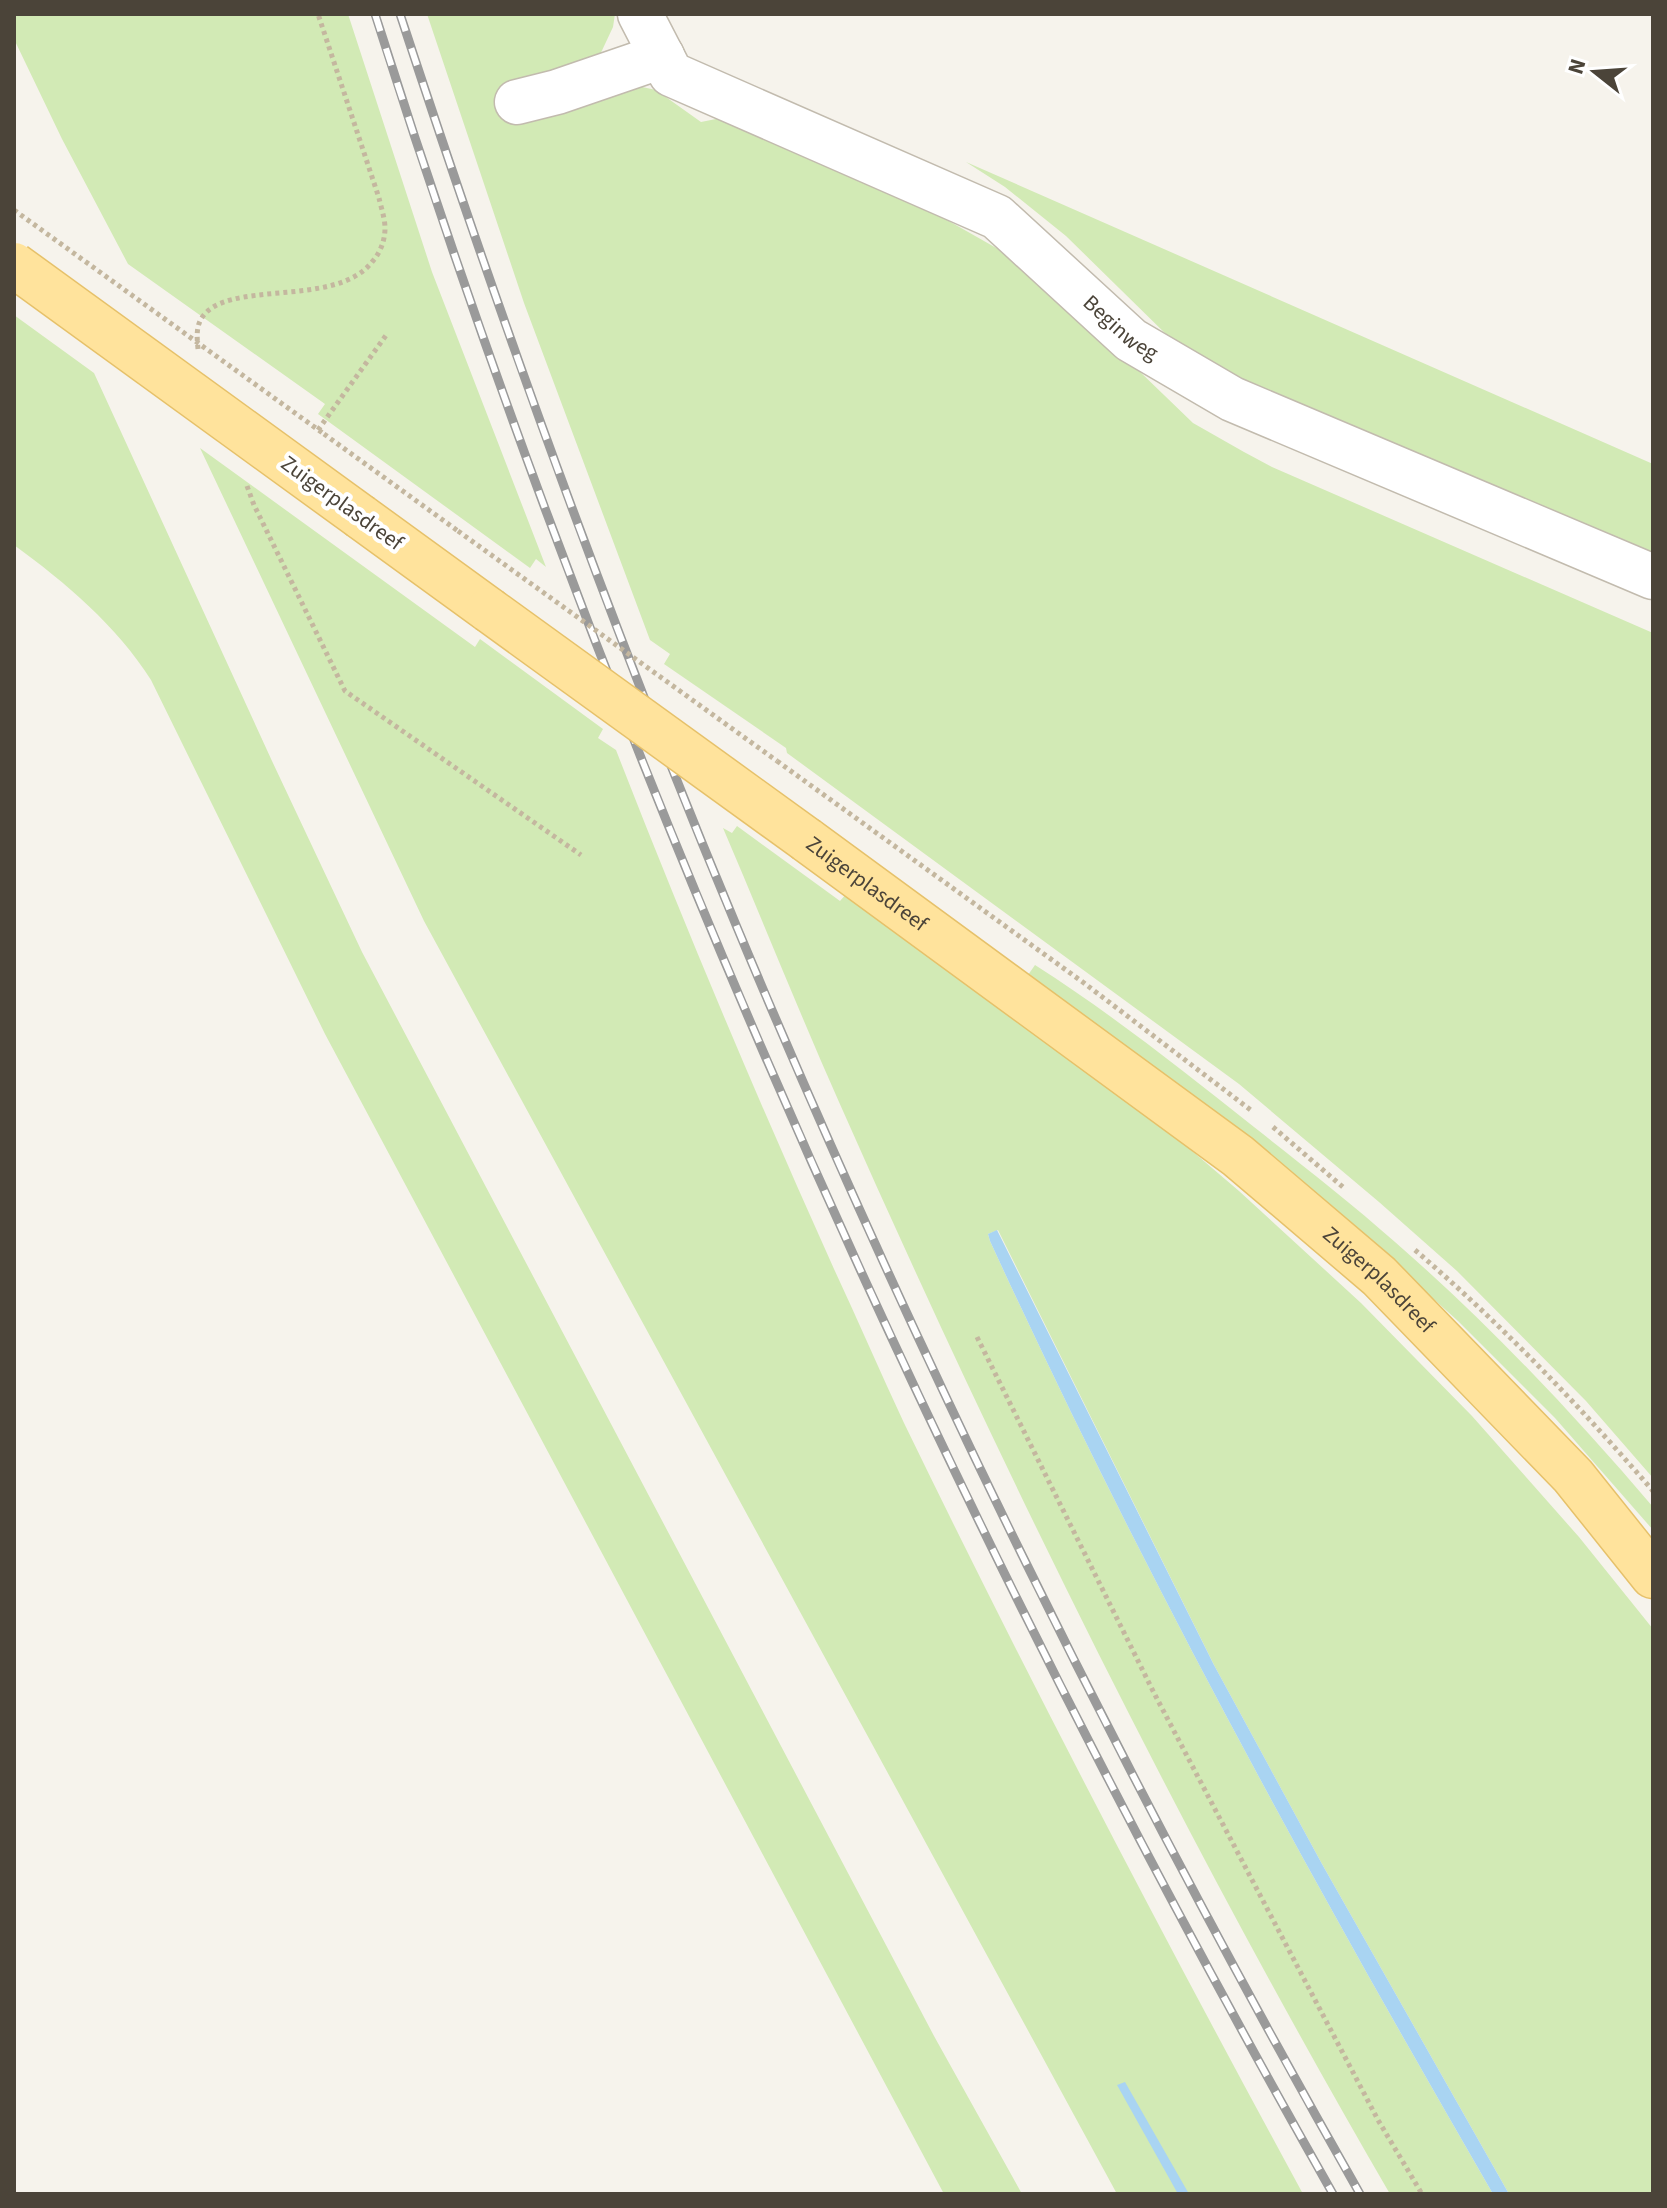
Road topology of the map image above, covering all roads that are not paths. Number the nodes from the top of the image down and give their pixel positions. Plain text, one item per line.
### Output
1 (640, 14) edge
2 (662, 56) junction
3 (517, 102) dead end
4 (14, 265) edge
5 (1653, 577) edge
6 (1653, 1576) edge

1 - 2 lane, Beginweg
2 - 3 lane
2 - 5 lane, Beginweg
4 - 6 main road, Zuigerplasdreef, bridge

